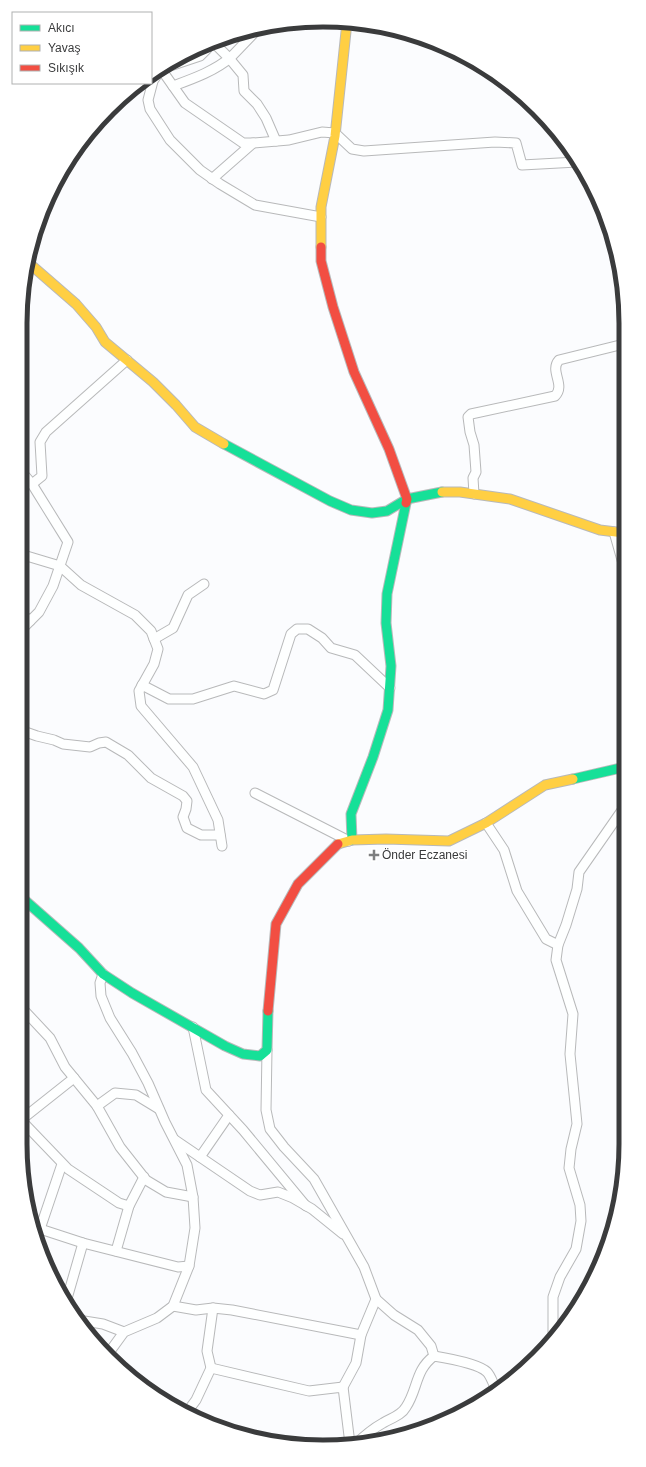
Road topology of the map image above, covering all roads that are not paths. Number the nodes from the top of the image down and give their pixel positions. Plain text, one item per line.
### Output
1 (346, 28) edge
2 (251, 36) edge
3 (217, 47) edge
4 (203, 53) edge
5 (229, 58) junction
6 (189, 60) edge
7 (164, 74) edge
8 (153, 81) edge
9 (173, 86) junction
10 (335, 133) junction
11 (276, 141) junction
12 (253, 143) junction
13 (571, 162) edge
14 (212, 179) junction
15 (321, 217) junction
16 (33, 266) edge
17 (619, 345) edge
18 (127, 360) junction
19 (27, 478) edge
20 (32, 484) junction
21 (474, 494) junction
22 (407, 499) junction
23 (614, 532) junction
24 (619, 532) edge
25 (619, 550) edge
26 (27, 556) edge
27 (60, 566) junction
28 (204, 584) dead end
29 (27, 618) edge
30 (30, 621) junction
31 (27, 624) edge
32 (154, 639) junction
33 (142, 686) junction
34 (390, 688) junction
35 (27, 732) edge
36 (619, 768) edge
37 (255, 793) dead end
38 (619, 815) edge
39 (486, 823) junction
40 (220, 835) junction
41 (350, 840) junction
42 (222, 846) dead end
43 (27, 902) edge
44 (558, 945) junction
45 (103, 974) junction
46 (27, 1013) edge
47 (193, 1027) junction
48 (267, 1050) junction
49 (74, 1078) junction
50 (97, 1106) junction
51 (159, 1109) junction
52 (27, 1115) edge
53 (229, 1115) junction
54 (27, 1126) edge
55 (173, 1138) junction
56 (200, 1157) junction
57 (62, 1164) junction
58 (144, 1177) junction
59 (193, 1197) junction
60 (129, 1206) junction
61 (306, 1206) junction
62 (38, 1225) edge
63 (40, 1229) edge
64 (347, 1237) junction
65 (83, 1243) junction
66 (116, 1251) junction
67 (189, 1266) junction
68 (68, 1294) edge
69 (376, 1299) junction
70 (173, 1306) junction
71 (213, 1308) junction
72 (86, 1321) edge
73 (553, 1330) edge
74 (124, 1332) junction
75 (361, 1334) junction
76 (111, 1350) edge
77 (434, 1356) junction
78 (211, 1368) junction
79 (494, 1385) edge
80 (343, 1387) junction
81 (190, 1408) edge
82 (366, 1436) edge
83 (349, 1438) edge

1 - 10 street
2 - 5 street
3 - 5 street
4 - 6 street
5 - 9 street
5 - 11 street
7 - 9 street
8 - 14 street
9 - 12 street
10 - 11 street
10 - 13 street
10 - 15 street
11 - 12 street
12 - 14 street
14 - 15 street
15 - 22 street
16 - 18 street
17 - 21 street
18 - 20 street
18 - 22 street
19 - 20 street
20 - 27 street
21 - 22 street
21 - 23 street
22 - 34 street
23 - 24 street
23 - 25 street
26 - 27 street
27 - 30 street
27 - 32 street
28 - 32 street
29 - 30 street
30 - 31 street
32 - 33 street
33 - 34 street
33 - 40 street
34 - 41 street
35 - 40 street
36 - 39 street
37 - 41 street
38 - 44 street
39 - 41 street
39 - 44 street
40 - 42 street
41 - 48 street
43 - 45 street
44 - 73 street
45 - 47 street
45 - 51 street
46 - 49 street
47 - 48 street
47 - 53 street
48 - 64 street
49 - 50 street
49 - 52 street
50 - 51 street
50 - 58 street
51 - 55 street
53 - 56 street
53 - 61 street
54 - 57 street
55 - 56 street
55 - 59 street
56 - 61 street
57 - 60 street
57 - 62 street
58 - 59 street
58 - 60 street
59 - 67 street
60 - 66 street
61 - 64 street
63 - 65 street
64 - 69 street
65 - 66 street
65 - 68 street
66 - 67 street
67 - 70 street
69 - 75 street
69 - 77 street
70 - 71 street
70 - 74 street
71 - 75 street
71 - 78 street
72 - 74 street
74 - 76 street
75 - 80 street
77 - 79 street
77 - 82 street
78 - 80 street
78 - 81 street
80 - 83 street

